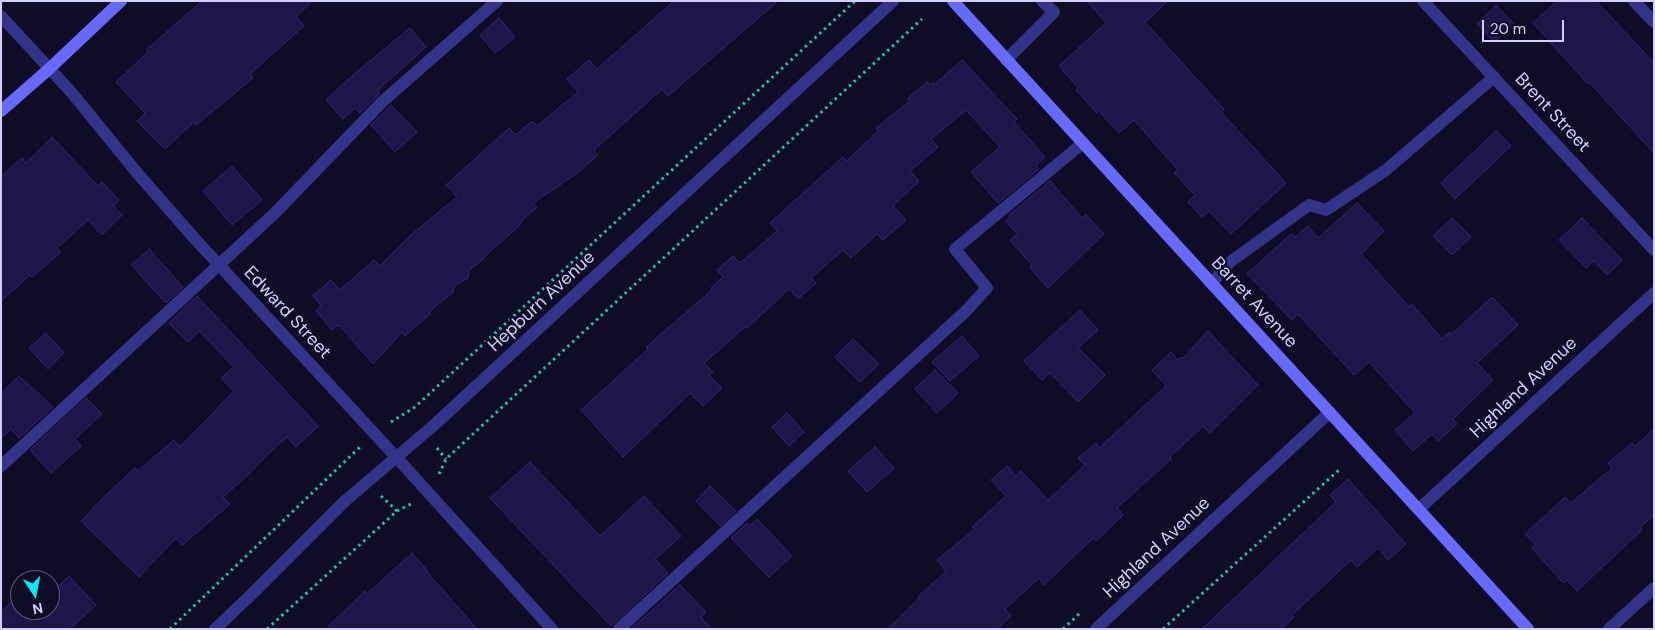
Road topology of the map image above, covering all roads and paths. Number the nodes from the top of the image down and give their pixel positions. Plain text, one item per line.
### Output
1 (120, 1) edge
2 (497, 1) edge
3 (855, 1) edge
4 (893, 1) edge
5 (953, 1) edge
6 (1042, 1) edge
7 (1423, 1) edge
8 (1634, 1) edge
9 (1, 16) edge
10 (922, 20) dead end
11 (1654, 22) edge
12 (1006, 60) junction
13 (49, 69) junction
14 (1494, 77) junction
15 (1, 111) edge
16 (1083, 144) junction
17 (1654, 250) edge
18 (219, 265) junction
19 (1212, 283) junction
20 (1654, 293) edge
21 (1330, 412) junction
22 (374, 432) junction
23 (396, 457) junction
24 (1, 466) edge
25 (1340, 469) dead end
26 (430, 494) junction
27 (1419, 509) junction
28 (1654, 588) edge
29 (170, 629) edge
30 (215, 629) edge
31 (267, 629) edge
32 (552, 629) edge
33 (619, 629) edge
34 (1096, 629) edge
35 (1163, 629) edge
36 (1528, 629) edge
37 (1609, 629) edge

1 - 13 street
2 - 18 street
3 - 22 path
4 - 23 street, Hepburn Avenue
5 - 12 street, Barret Avenue
6 - 12 street
7 - 14 street, Brent Street
8 - 11 street
9 - 13 street, Edward Street
10 - 26 path
12 - 16 street, Barret Avenue
13 - 15 street
13 - 18 street, Edward Street
14 - 17 street, Brent Street
14 - 19 street
16 - 19 street, Barret Avenue
16 - 33 street
18 - 22 street, Edward Street
18 - 24 street
19 - 21 street, Barret Avenue
20 - 27 street, Highland Avenue
21 - 27 street, Barret Avenue
21 - 34 street, Highland Avenue
22 - 23 street, Edward Street
22 - 29 path
23 - 26 street, Edward Street
23 - 30 street, Hepburn Avenue
25 - 35 path
26 - 31 path
26 - 32 street, Edward Street
27 - 36 street, Barret Avenue
28 - 37 street

